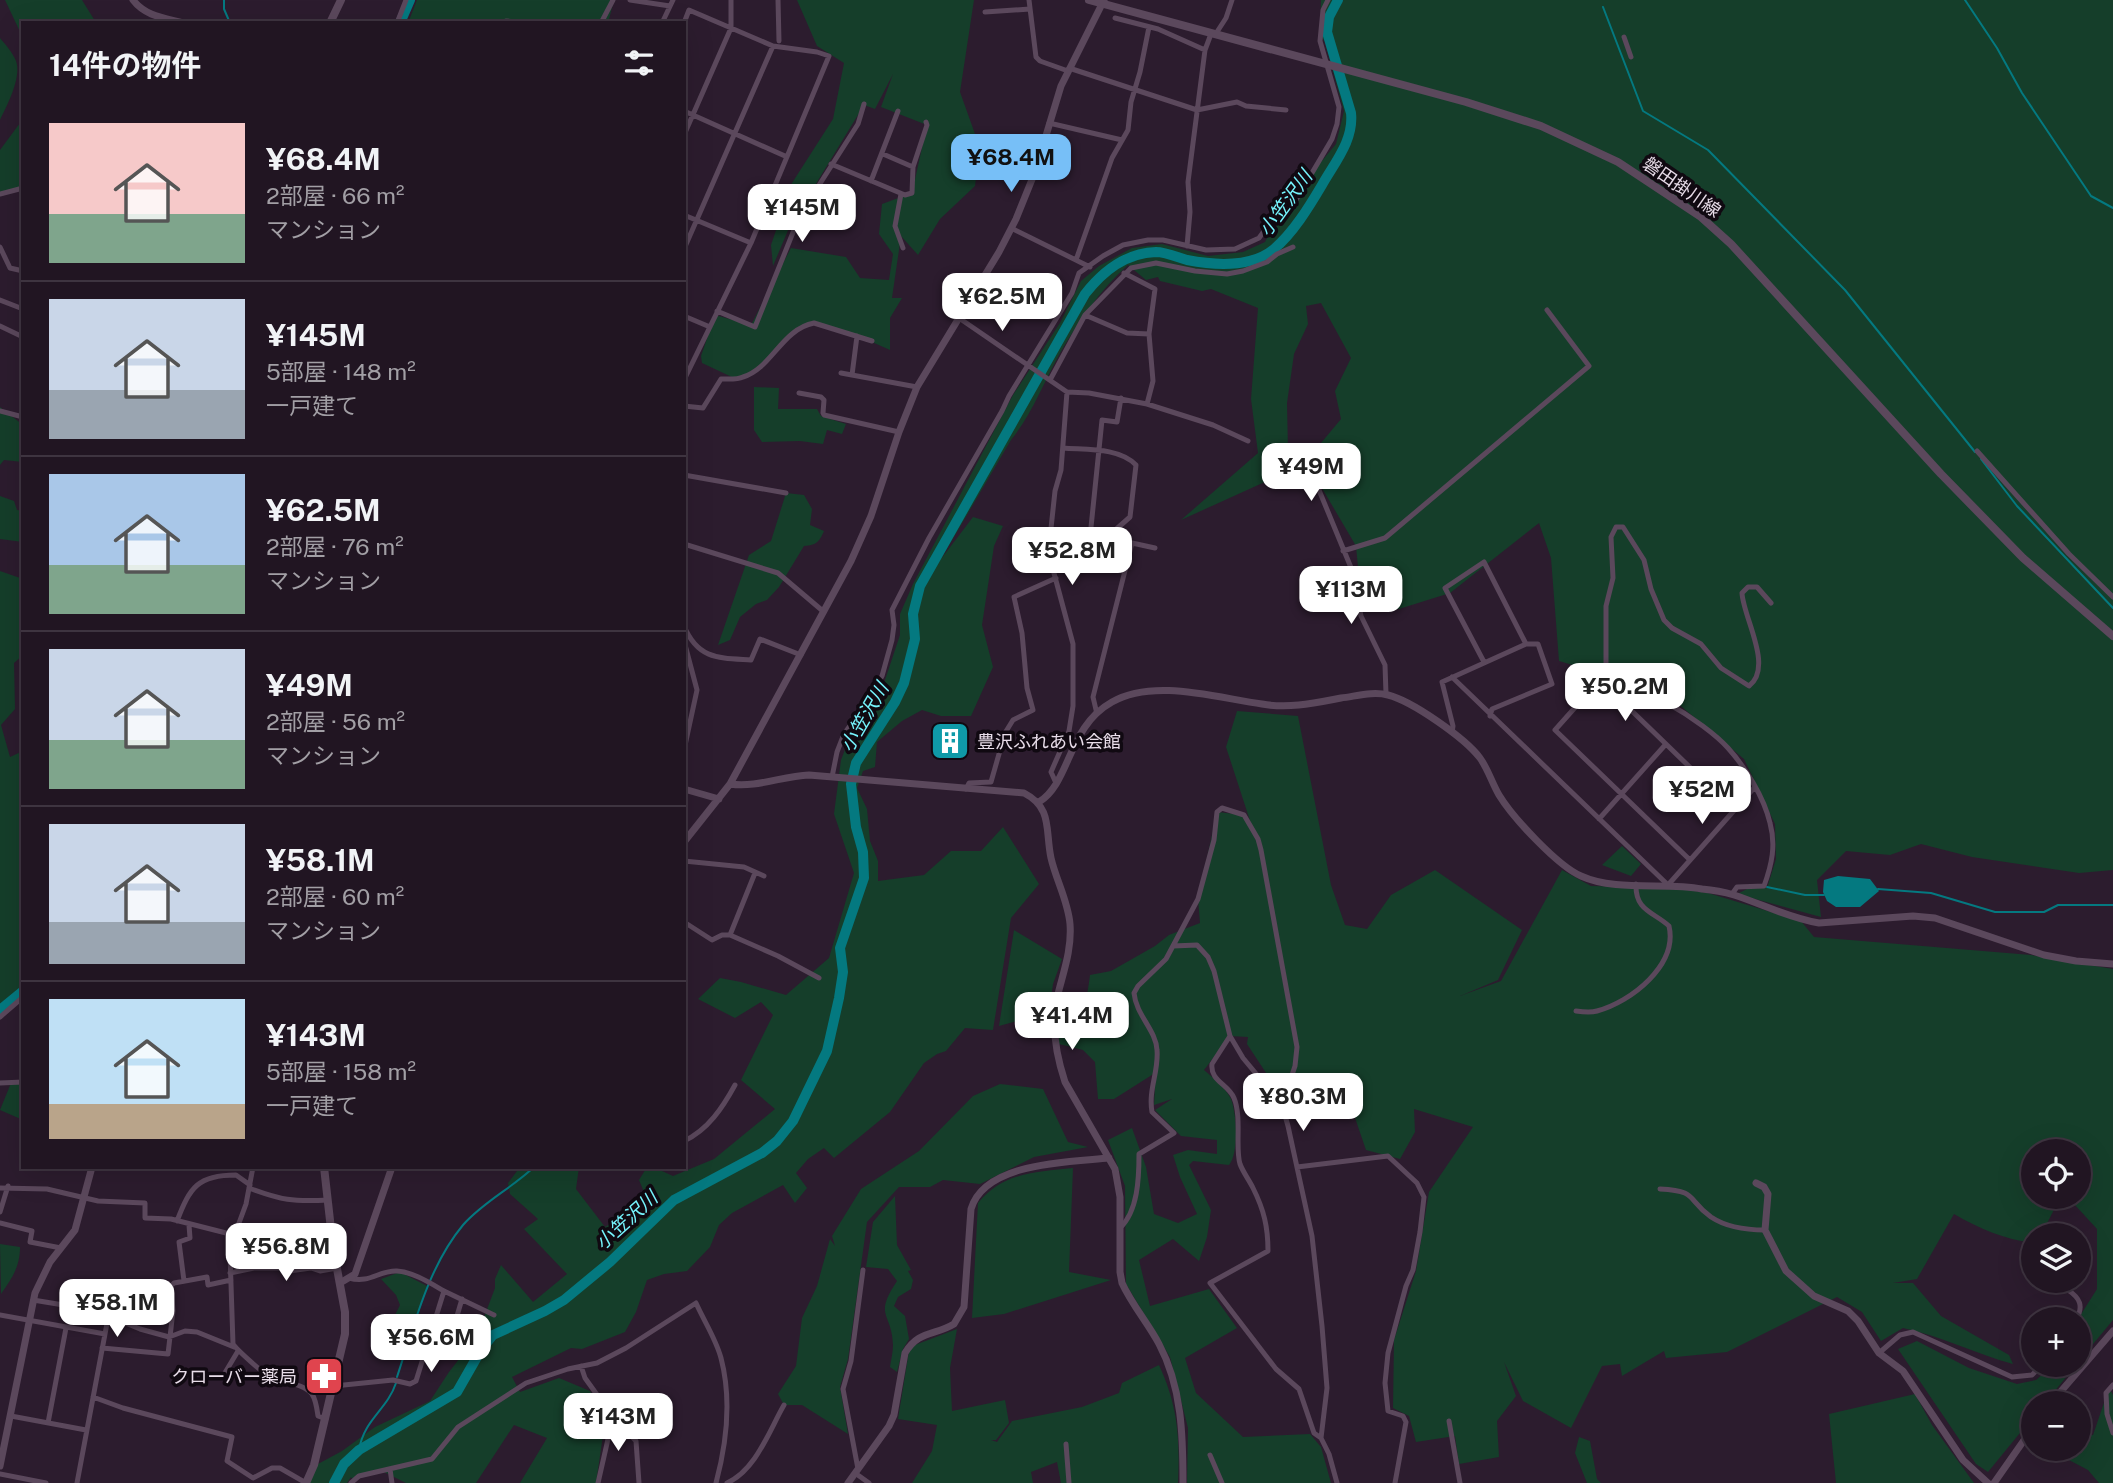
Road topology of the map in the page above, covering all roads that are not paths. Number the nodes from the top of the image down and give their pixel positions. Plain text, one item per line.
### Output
1 (134, 0) edge
2 (341, 0) edge
3 (406, 0) edge
4 (612, 0) edge
5 (629, 0) edge
6 (731, 0) edge
7 (778, 0) edge
8 (1029, 0) edge
9 (1089, 0) edge
10 (1232, 0) edge
11 (1328, 0) edge
12 (1103, 2) edge
13 (672, 3) edge
14 (1030, 9) junction
15 (985, 12) dead end
16 (1115, 18) dead end
17 (176, 21) edge
18 (331, 21) edge
19 (398, 21) edge
20 (602, 21) edge
21 (664, 21) edge
22 (685, 21) edge
23 (1149, 27) junction
24 (731, 28) junction
25 (1213, 34) junction
26 (1624, 37) dead end
27 (779, 41) dead end
28 (773, 46) junction
29 (1205, 50) junction
30 (1631, 57) dead end
31 (1069, 69) junction
32 (1135, 90) junction
33 (864, 104) dead end
34 (1197, 110) junction
35 (1286, 110) dead end
36 (898, 111) dead end
37 (686, 112) edge
38 (693, 115) junction
39 (926, 122) dead end
40 (1049, 123) junction
41 (686, 131) edge
42 (734, 134) junction
43 (1122, 140) junction
44 (883, 154) junction
45 (785, 156) junction
46 (831, 164) junction
47 (913, 167) junction
48 (871, 181) junction
49 (21, 189) edge
50 (0, 194) edge
51 (901, 194) junction
52 (686, 216) edge
53 (697, 220) junction
54 (1012, 228) junction
55 (751, 243) junction
56 (686, 245) edge
57 (1187, 246) junction
58 (0, 247) edge
59 (903, 247) dead end
60 (1293, 247) dead end
61 (1076, 260) junction
62 (1090, 267) junction
63 (21, 271) edge
64 (1124, 274) junction
65 (0, 300) edge
66 (21, 308) edge
67 (1547, 310) dead end
68 (717, 311) junction
69 (1085, 315) junction
70 (686, 317) edge
71 (959, 318) junction
72 (0, 326) edge
73 (710, 327) junction
74 (1149, 334) junction
75 (21, 336) edge
76 (857, 336) junction
77 (872, 341) dead end
78 (1030, 368) junction
79 (841, 373) dead end
80 (852, 375) junction
81 (686, 376) edge
82 (1049, 379) junction
83 (917, 387) junction
84 (1067, 392) junction
85 (799, 393) dead end
86 (1121, 398) junction
87 (1147, 404) junction
88 (686, 406) edge
89 (0, 411) edge
90 (21, 416) edge
91 (899, 432) junction
92 (1248, 441) dead end
93 (1063, 448) junction
94 (1977, 451) dead end
95 (1098, 452) junction
96 (1321, 466) dead end
97 (686, 475) edge
98 (786, 493) dead end
99 (1050, 533) junction
100 (1090, 537) junction
101 (686, 545) edge
102 (1155, 548) dead end
103 (1343, 551) junction
104 (1056, 578) junction
105 (2113, 597) edge
106 (1772, 603) dead end
107 (824, 612) junction
108 (686, 630) edge
109 (2113, 636) edge
110 (1526, 644) junction
111 (698, 648) junction
112 (686, 651) edge
113 (801, 655) junction
114 (1484, 662) junction
115 (1606, 668) dead end
116 (1452, 677) junction
117 (1602, 682) junction
118 (1386, 695) junction
119 (1097, 714) junction
120 (1490, 716) junction
121 (1452, 734) junction
122 (686, 741) edge
123 (1666, 744) junction
124 (832, 777) junction
125 (1056, 783) junction
126 (730, 784) junction
127 (1754, 788) junction
128 (966, 789) junction
129 (686, 790) edge
130 (1622, 795) junction
131 (719, 799) junction
132 (1039, 803) junction
133 (1734, 810) junction
134 (1599, 819) junction
135 (686, 840) edge
136 (1690, 860) junction
137 (686, 861) edge
138 (755, 873) junction
139 (764, 876) dead end
140 (1636, 884) junction
141 (1668, 885) junction
142 (1732, 894) junction
143 (686, 923) edge
144 (730, 935) junction
145 (1174, 946) junction
146 (2113, 964) edge
147 (820, 978) dead end
148 (21, 999) edge
149 (1576, 1011) dead end
150 (0, 1017) edge
151 (1230, 1036) junction
152 (21, 1082) edge
153 (0, 1083) edge
154 (735, 1085) dead end
155 (1282, 1105) junction
156 (686, 1140) edge
157 (1109, 1158) junction
158 (1297, 1167) junction
159 (92, 1169) edge
160 (218, 1169) edge
161 (253, 1169) edge
162 (324, 1169) edge
163 (391, 1169) edge
164 (219, 1175) junction
165 (1756, 1183) dead end
166 (8, 1186) junction
167 (249, 1186) junction
168 (0, 1188) edge
169 (1660, 1189) dead end
170 (85, 1197) junction
171 (327, 1199) junction
172 (0, 1212) edge
173 (177, 1221) junction
174 (0, 1223) edge
175 (189, 1225) junction
176 (1120, 1228) junction
177 (1765, 1230) junction
178 (234, 1235) junction
179 (61, 1248) junction
180 (337, 1268) junction
181 (863, 1270) dead end
182 (230, 1276) junction
183 (349, 1278) junction
184 (184, 1281) junction
185 (340, 1283) junction
186 (114, 1287) dead end
187 (444, 1290) junction
188 (2071, 1293) edge
189 (462, 1299) junction
190 (33, 1300) junction
191 (2082, 1307) edge
192 (0, 1315) edge
193 (109, 1315) junction
194 (494, 1315) dead end
195 (29, 1320) junction
196 (66, 1328) junction
197 (2113, 1331) edge
198 (105, 1334) junction
199 (171, 1337) junction
200 (426, 1347) junction
201 (102, 1348) junction
202 (236, 1349) junction
203 (1879, 1353) junction
204 (581, 1366) junction
205 (223, 1376) dead end
206 (2021, 1376) edge
207 (2113, 1385) edge
208 (334, 1386) junction
209 (2061, 1391) edge
210 (93, 1397) junction
211 (785, 1405) dead end
212 (11, 1416) junction
213 (613, 1417) junction
214 (326, 1419) junction
215 (1449, 1421) dead end
216 (48, 1423) junction
217 (86, 1430) junction
218 (2113, 1433) edge
219 (1321, 1438) junction
220 (1066, 1444) dead end
221 (2021, 1445) edge
222 (1210, 1455) dead end
223 (0, 1466) edge
224 (390, 1469) junction
225 (856, 1471) junction
226 (0, 1474) edge
227 (359, 1476) junction
228 (252, 1480) edge
229 (37, 1482) edge
230 (46, 1483) edge
231 (77, 1483) edge
232 (306, 1483) edge
233 (351, 1483) edge
234 (360, 1483) edge
235 (392, 1483) edge
236 (598, 1483) edge
237 (639, 1483) edge
238 (716, 1483) edge
239 (727, 1483) edge
240 (848, 1483) edge
241 (869, 1483) edge
242 (1069, 1483) edge
243 (1182, 1483) edge
244 (1222, 1483) edge
245 (1336, 1483) edge
246 (1395, 1483) edge
247 (1460, 1483) edge
248 (1988, 1483) edge
249 (1994, 1483) edge

1 - 17 street
2 - 18 main road
3 - 19 street
4 - 20 street
5 - 13 street
6 - 24 street
7 - 27 street
8 - 14 street
9 - 12 main road, 磐田掛川線
10 - 25 street
11 - 57 street
12 - 25 main road, 磐田掛川線
12 - 31 street
13 - 21 street
14 - 15 street
14 - 31 street
16 - 23 street
22 - 24 street
23 - 29 street
23 - 32 street
24 - 28 street
24 - 38 street
25 - 29 street
25 - 109 main road, 磐田掛川線
26 - 30 street
28 - 42 street
28 - 45 street
29 - 34 street
31 - 32 street
31 - 40 street
32 - 34 street
32 - 43 street
33 - 46 street
34 - 35 street
34 - 57 street
36 - 44 street
37 - 38 street
38 - 41 street
38 - 42 street
39 - 47 street
40 - 43 street
40 - 54 street
42 - 45 street
42 - 53 street
43 - 61 street
44 - 47 street
44 - 48 street
45 - 55 street
46 - 48 street
46 - 68 street
47 - 51 street
48 - 51 street
49 - 50 street
51 - 59 street
52 - 53 street
53 - 55 street
53 - 56 street
54 - 61 street
54 - 71 street
55 - 68 street
57 - 62 street
58 - 63 street
60 - 64 street
61 - 62 street
62 - 78 street
64 - 69 street
64 - 74 street
65 - 66 street
67 - 103 street
68 - 73 street
69 - 74 street
69 - 82 street
70 - 73 street
71 - 78 street
71 - 83 street
72 - 75 street
73 - 81 street
74 - 87 street
76 - 77 street
76 - 80 street
76 - 88 street
78 - 82 street
78 - 124 street
79 - 80 street
80 - 83 street
82 - 84 street
83 - 91 street
84 - 86 street
84 - 93 street
85 - 91 street
86 - 87 street
86 - 95 street
87 - 92 street
89 - 90 street
91 - 107 street
93 - 95 street
93 - 99 street
94 - 105 street
95 - 100 street
95 - 100 street
96 - 103 street
97 - 98 street
99 - 100 street
99 - 104 street
101 - 107 street
102 - 119 street
103 - 118 street
104 - 125 street
104 - 128 street
106 - 115 street
107 - 113 street
108 - 111 street
110 - 114 street
110 - 114 street
110 - 120 street
111 - 112 street
111 - 113 street
112 - 122 street
113 - 126 street
114 - 116 street
116 - 120 street
116 - 121 street
117 - 123 street
117 - 127 street
117 - 130 street
118 - 119 street
118 - 121 street
119 - 125 street
120 - 134 street
121 - 140 street
123 - 130 street
123 - 133 street
124 - 126 street
124 - 128 street
125 - 132 street
126 - 131 street
127 - 133 street
127 - 142 street
128 - 132 street
129 - 131 street
130 - 134 street
130 - 136 street
131 - 135 street
132 - 157 street
133 - 136 street
134 - 141 street
136 - 141 street
137 - 138 street
138 - 139 street
138 - 144 street
140 - 141 street
140 - 149 street
141 - 142 street
142 - 146 street
143 - 144 street
144 - 147 street
145 - 151 street
145 - 155 street
145 - 176 street
148 - 150 street
151 - 155 street
151 - 219 street
152 - 153 street
154 - 156 street
155 - 158 street
157 - 176 street
157 - 225 street
158 - 219 street
158 - 246 street
159 - 170 street
160 - 164 street
161 - 167 street
162 - 171 main road
163 - 183 street
164 - 167 street
164 - 173 street
165 - 177 street
166 - 168 street
166 - 170 street
166 - 172 street
167 - 171 street
167 - 178 street
169 - 177 street
170 - 173 street
170 - 179 street
171 - 180 main road
173 - 175 street
174 - 179 street
175 - 178 street
175 - 184 street
176 - 243 street
177 - 203 street
178 - 182 street
179 - 190 street
180 - 182 street
180 - 185 main road
181 - 225 street
182 - 184 street
182 - 202 street
183 - 185 street
183 - 187 street
184 - 199 street
185 - 208 main road
186 - 193 street
187 - 189 street
187 - 200 street
188 - 191 street
189 - 194 street
189 - 200 street
190 - 193 street
190 - 195 street
192 - 195 street
193 - 198 street
193 - 199 street
195 - 196 street
195 - 212 street
196 - 198 street
196 - 216 street
197 - 209 street
198 - 201 street
199 - 201 street
199 - 202 street
200 - 208 street
201 - 210 street
202 - 205 street
202 - 214 street
203 - 206 street
203 - 248 street
204 - 213 street
204 - 224 street
204 - 238 street
207 - 218 street
208 - 214 main road
210 - 217 street
210 - 228 street
211 - 239 street
212 - 216 street
212 - 223 street
213 - 236 street
213 - 237 street
214 - 232 main road
215 - 247 street
216 - 217 street
217 - 231 street
219 - 245 street
220 - 242 street
221 - 249 street
222 - 244 street
224 - 227 street
224 - 235 street
225 - 240 street
225 - 241 street
226 - 229 street
227 - 233 street
227 - 234 street
228 - 232 street
229 - 230 street

